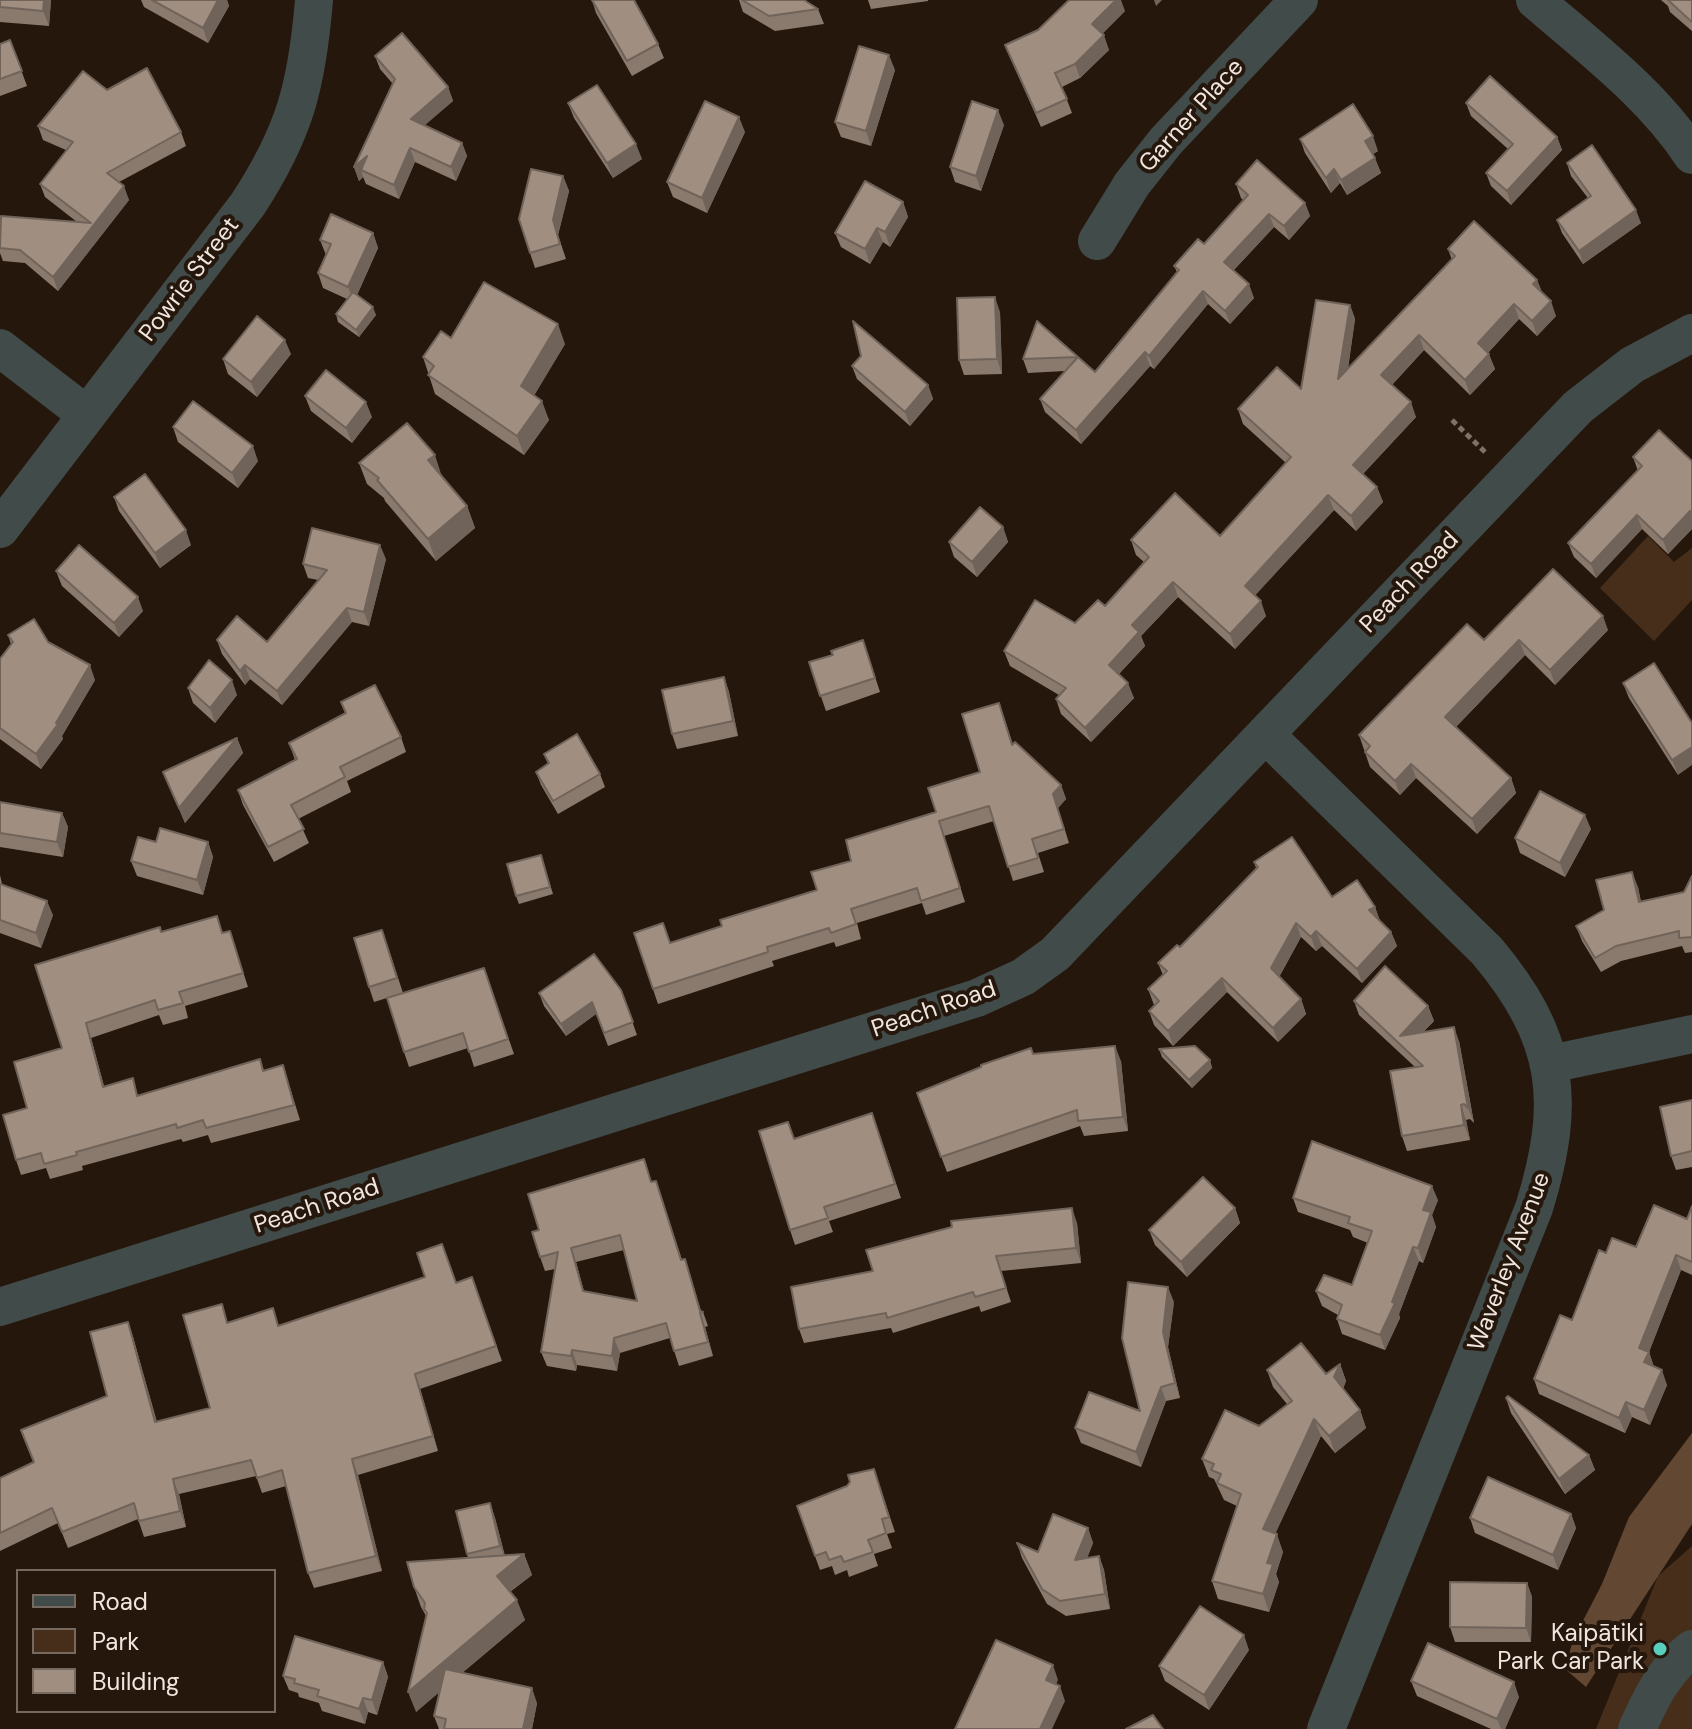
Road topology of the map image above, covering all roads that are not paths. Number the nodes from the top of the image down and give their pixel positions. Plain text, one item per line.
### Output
1 (314, 0) edge
2 (1299, 0) edge
3 (1535, 0) edge
4 (1692, 155) edge
5 (1097, 241) dead end
6 (1692, 333) edge
7 (0, 348) edge
8 (87, 415) junction
9 (0, 529) edge
10 (1265, 734) junction
11 (1692, 1034) edge
12 (1550, 1064) junction
13 (2, 1300) edge
14 (1692, 1649) edge
15 (1326, 1729) edge
16 (1637, 1729) edge

1 - 8 street, Powrie Street
2 - 5 street, Garner Place
3 - 4 street
6 - 10 street, Peach Road
7 - 8 street
8 - 9 street, Powrie Street
10 - 12 street, Waverley Avenue
10 - 13 street, Peach Road
11 - 12 street
12 - 15 street, Waverley Avenue
14 - 16 street

